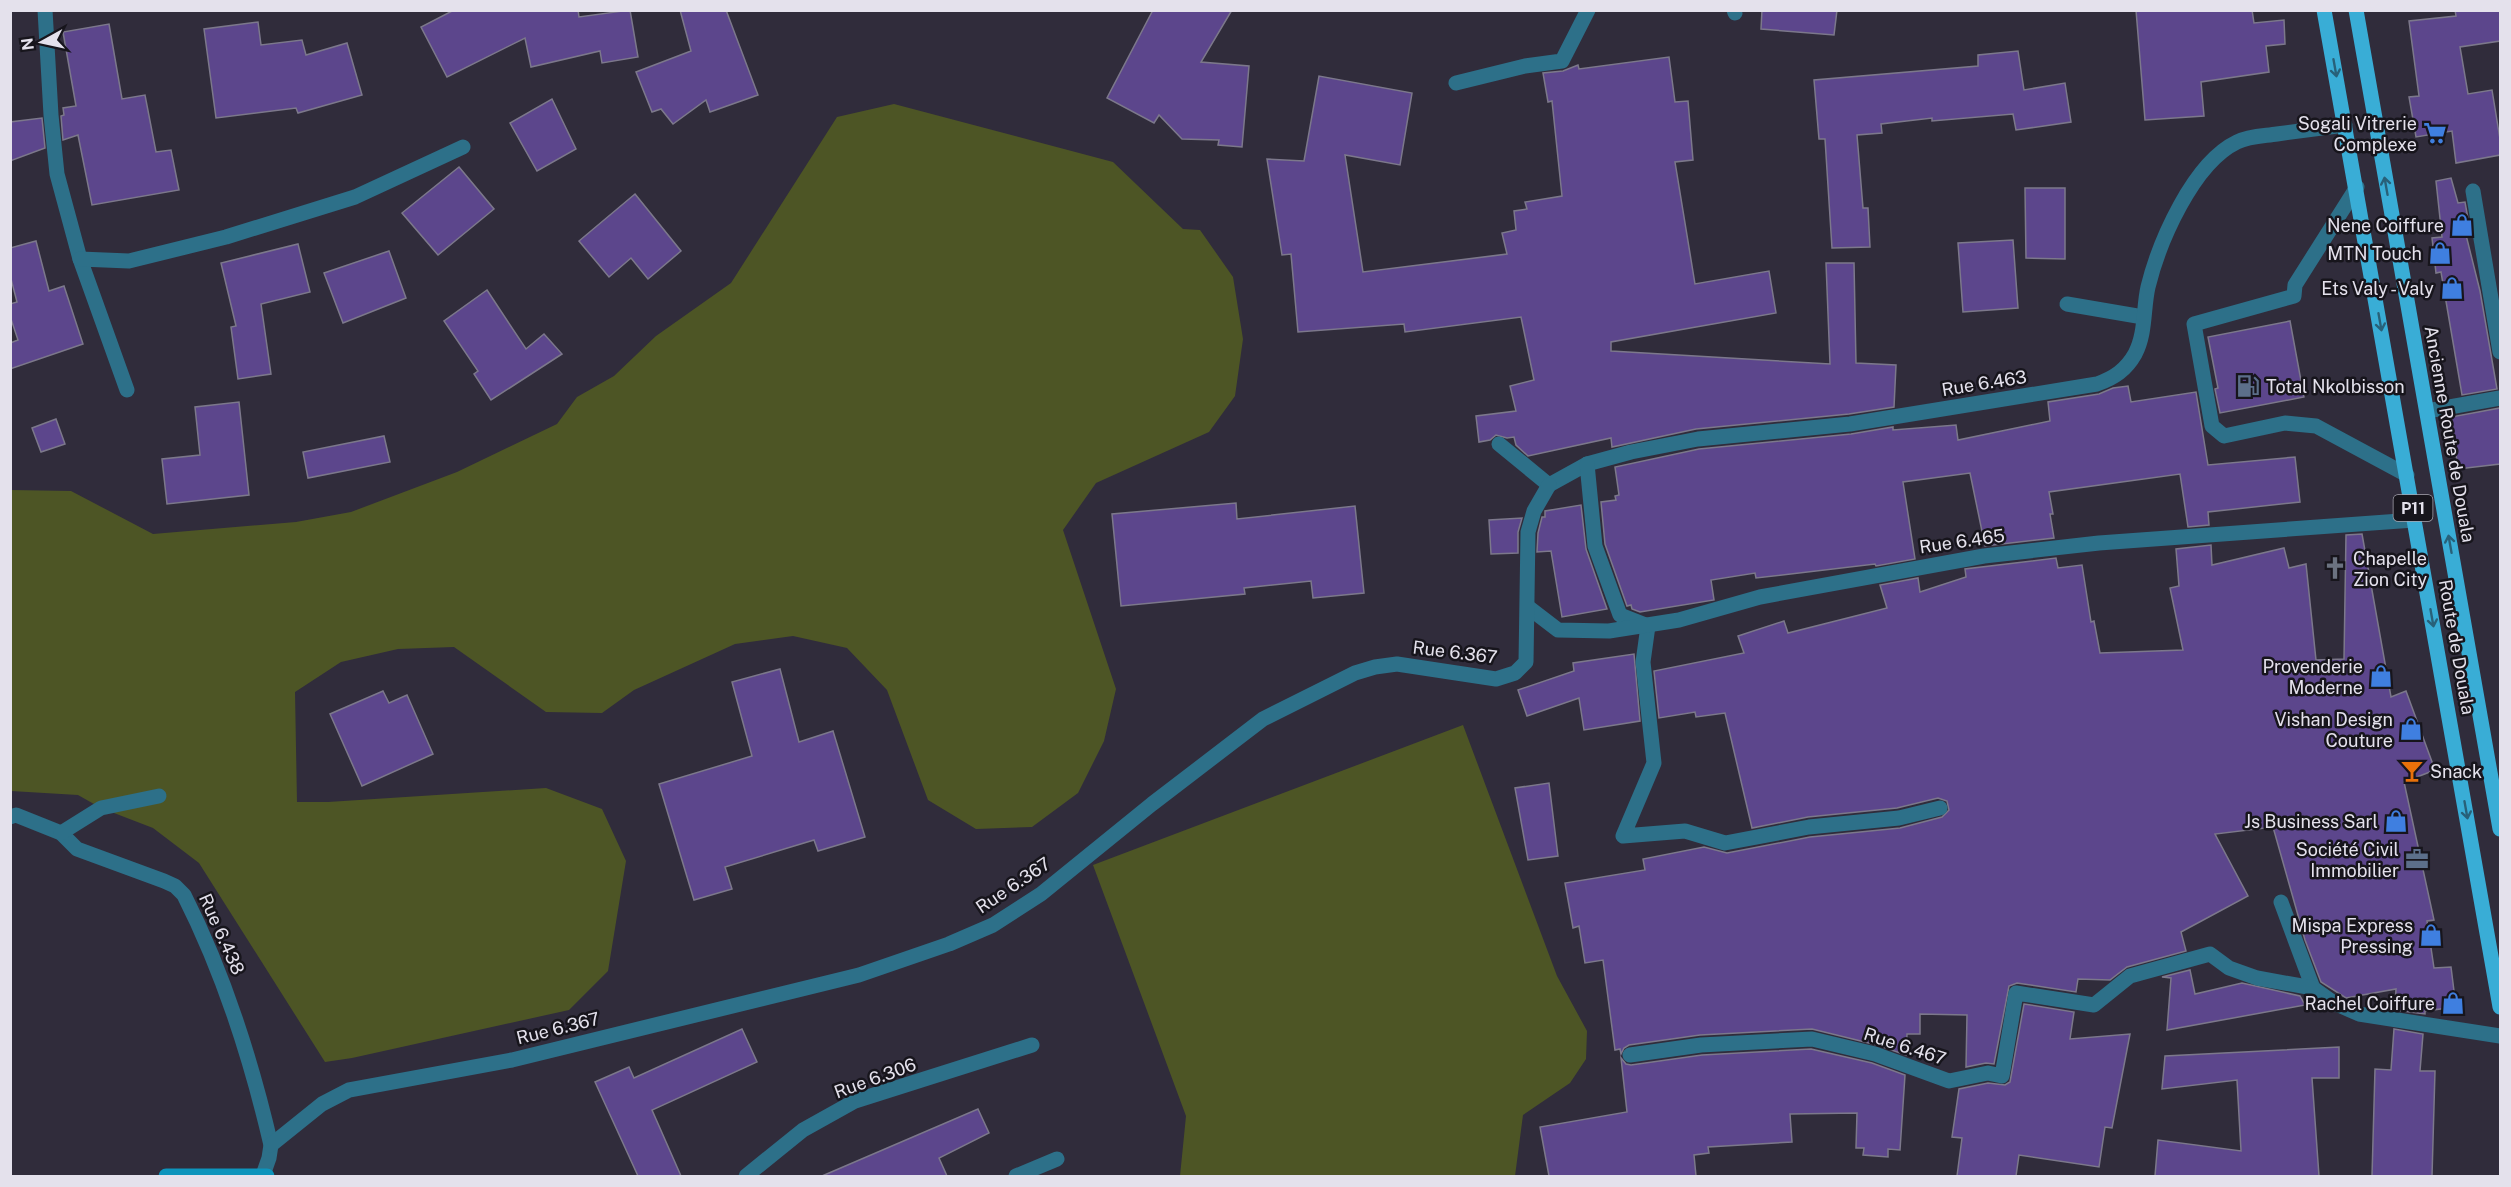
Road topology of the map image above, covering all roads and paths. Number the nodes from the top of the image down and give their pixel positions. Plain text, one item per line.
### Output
1 (45, 10) edge
2 (1588, 10) edge
3 (2324, 10) edge
4 (2356, 10) edge
5 (1456, 83) dead end
6 (2345, 125) junction
7 (464, 147) dead end
8 (2357, 187) junction
9 (2473, 191) dead end
10 (80, 259) junction
11 (2067, 304) dead end
12 (2143, 317) junction
13 (2500, 352) edge
14 (127, 390) dead end
15 (2500, 398) edge
16 (2427, 411) junction
17 (1499, 444) dead end
18 (1587, 464) junction
19 (2407, 475) junction
20 (1549, 485) junction
21 (2414, 520) junction
22 (1528, 607) junction
23 (1648, 626) junction
24 (159, 796) dead end
25 (1940, 808) dead end
26 (10, 817) edge
27 (2500, 829) edge
28 (61, 833) junction
29 (2281, 902) dead end
30 (2313, 988) junction
31 (2500, 1006) edge
32 (2500, 1036) edge
33 (1032, 1045) dead end
34 (1630, 1055) dead end
35 (271, 1145) junction
36 (1057, 1159) dead end
37 (166, 1176) edge
38 (265, 1176) edge
39 (746, 1176) edge
40 (1016, 1176) edge

1 - 10 street
2 - 5 street
3 -> 6 main road, Route de Douala / P11
16 -> 4 main road, Ancienne Route de Douala / P11
6 - 8 main road, Route de Douala / P11
6 - 12 street, Rue 6.463
7 - 10 street
8 -> 19 main road, Route de Douala / P11
8 - 19 street
9 - 13 street
10 - 14 street
11 - 12 street
12 - 18 street, Rue 6.463
15 - 16 street
27 -> 16 main road, Ancienne Route de Douala / P11
17 - 20 street
18 - 20 street, Rue 6.463
18 - 23 street
19 - 21 main road, Route de Douala / P11
20 - 22 street, Rue 6.367
21 - 23 street, Rue 6.465
21 -> 31 main road, Route de Douala / P11
22 - 23 street, Rue 6.465
22 - 35 street, Rue 6.367
23 - 25 street
24 - 28 street
26 - 28 street, Rue 6.438
28 - 35 street, Rue 6.438
29 - 30 street
30 - 32 street, Rue 6.467
30 - 34 street, Rue 6.467
33 - 39 street, Rue 6.306
35 - 38 street
36 - 40 street
37 - 38 street

